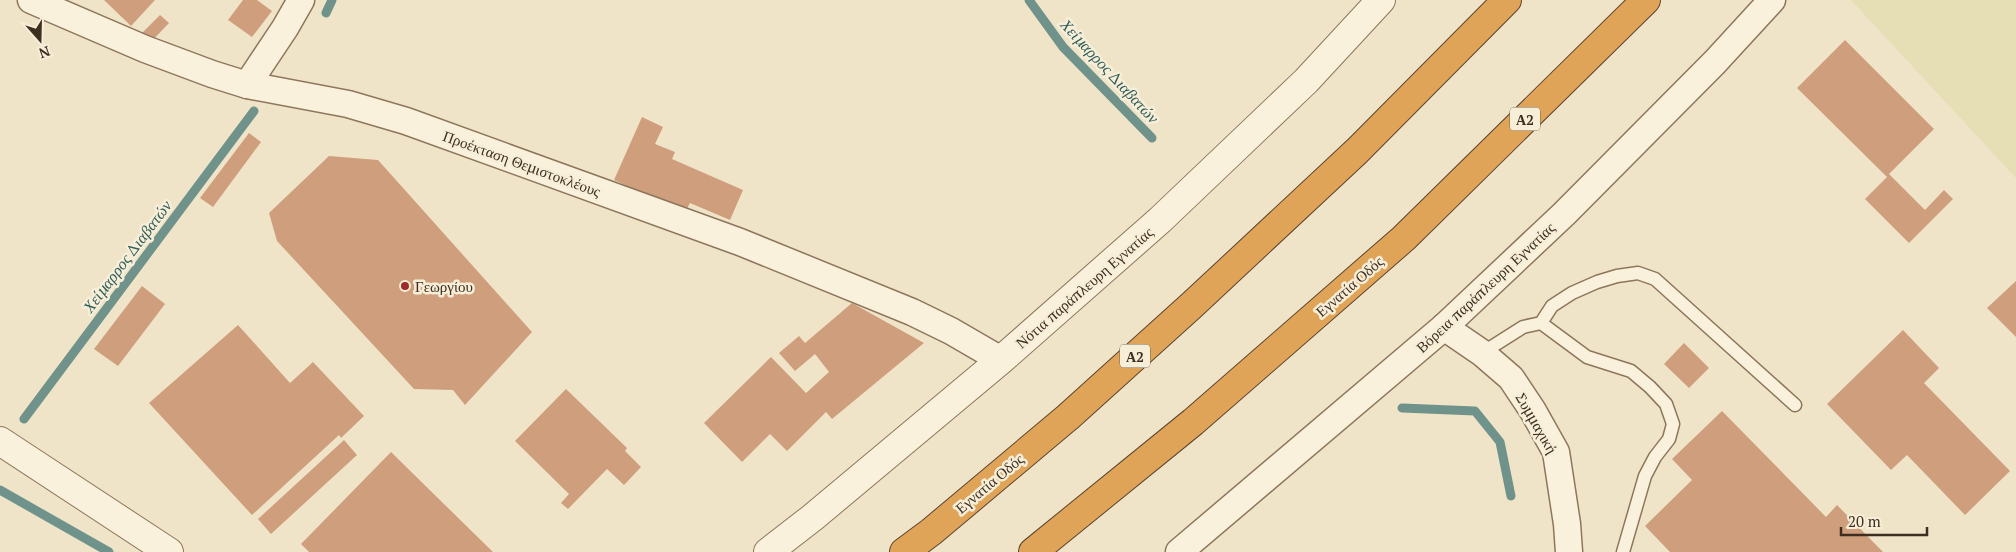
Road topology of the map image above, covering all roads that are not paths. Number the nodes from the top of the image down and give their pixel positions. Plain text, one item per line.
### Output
1 (31, 0) edge
2 (301, 0) edge
3 (1381, 0) edge
4 (1507, 0) edge
5 (1646, 0) edge
6 (1772, 0) edge
7 (68, 8) edge
8 (247, 85) junction
9 (1541, 323) junction
10 (1444, 327) junction
11 (1482, 353) junction
12 (1001, 360) junction
13 (1794, 405) dead end
14 (0, 441) edge
15 (168, 552) edge
16 (768, 552) edge
17 (904, 552) edge
18 (1033, 552) edge
19 (1178, 552) edge
20 (1568, 552) edge
21 (1623, 552) edge

1 - 7 street, Προέκταση Θεμιστοκλέους
2 - 8 street
3 - 12 street, Νότια παράπλευρη Εγνατίας
4 - 17 highway, Εγνατία Οδός / Α2
5 - 18 highway, Εγνατία Οδός / Α2
6 - 10 street, Βόρεια παράπλευρη Εγνατίας
7 - 8 street, Προέκταση Θεμιστοκλέους
8 - 12 street, Προέκταση Θεμιστοκλέους
9 - 11 lane
9 - 13 lane
9 - 21 lane
10 - 11 street, Συμμαχική
10 - 19 street, Βόρεια παράπλευρη Εγνατίας
11 - 20 street, Συμμαχική
12 - 16 street, Νότια παράπλευρη Εγνατίας
14 - 15 street

